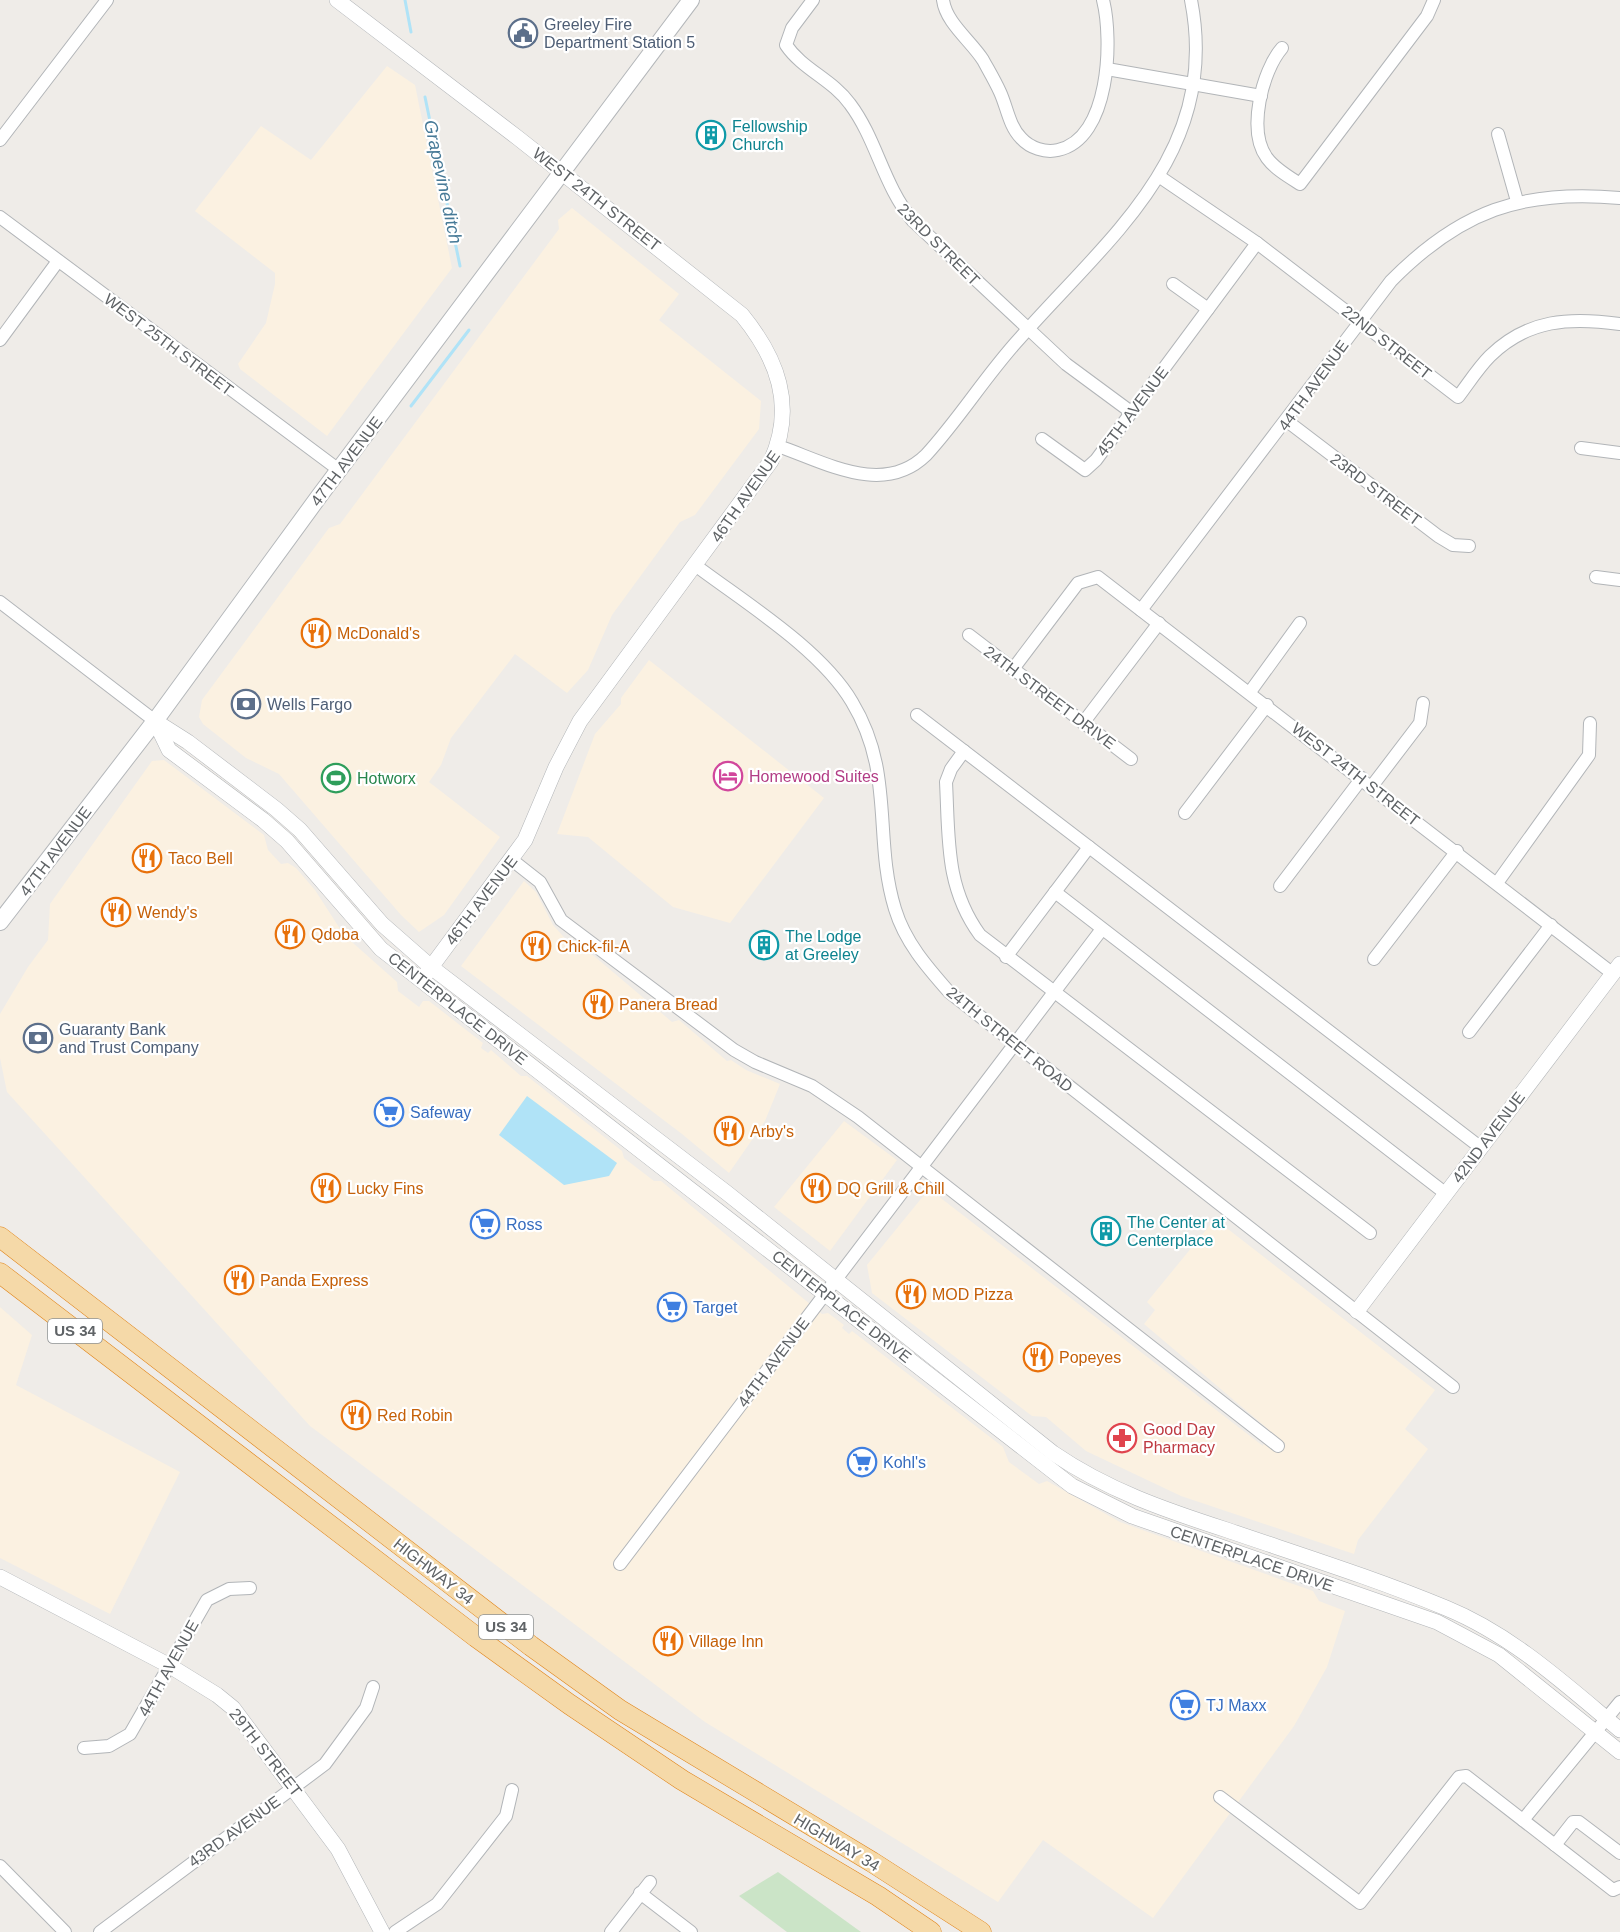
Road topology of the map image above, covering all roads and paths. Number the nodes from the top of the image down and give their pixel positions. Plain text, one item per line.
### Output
1 (107, 0) edge
2 (337, 0) edge
3 (691, 0) edge
4 (813, 0) edge
5 (943, 0) edge
6 (1103, 0) edge
7 (1191, 0) edge
8 (1434, 0) edge
9 (1282, 48) dead end
10 (1107, 69) junction
11 (1192, 85) junction
12 (1255, 95) junction
13 (1498, 134) dead end
14 (0, 140) edge
15 (562, 172) junction
16 (1160, 177) junction
17 (1620, 198) edge
18 (1517, 201) junction
19 (0, 217) edge
20 (1257, 243) junction
21 (58, 261) junction
22 (1173, 284) dead end
23 (1208, 309) junction
24 (1360, 321) junction
25 (1620, 324) edge
26 (1027, 329) junction
27 (0, 340) edge
28 (1131, 412) junction
29 (1287, 421) junction
30 (1042, 439) dead end
31 (778, 446) junction
32 (1581, 448) dead end
33 (1620, 453) edge
34 (339, 470) junction
35 (1469, 546) dead end
36 (695, 565) junction
37 (1596, 577) dead end
38 (1620, 580) edge
39 (0, 602) edge
40 (1141, 610) junction
41 (1159, 623) junction
42 (1300, 623) dead end
43 (969, 635) dead end
44 (1012, 669) junction
45 (1250, 692) junction
46 (1423, 703) dead end
47 (1267, 705) junction
48 (917, 715) dead end
49 (155, 721) junction
50 (1083, 723) junction
51 (1590, 723) dead end
52 (964, 751) junction
53 (1131, 759) dead end
54 (1367, 782) junction
55 (1185, 813) dead end
56 (1089, 847) junction
57 (1457, 851) junction
58 (512, 860) junction
59 (1497, 883) junction
60 (1280, 886) dead end
61 (1055, 892) junction
62 (0, 922) edge
63 (1551, 925) junction
64 (1102, 929) junction
65 (1006, 957) junction
66 (1374, 959) dead end
67 (431, 967) junction
68 (1616, 968) edge
69 (421, 980) junction
70 (1053, 993) junction
71 (1469, 1032) dead end
72 (1014, 1045) junction
73 (1480, 1147) junction
74 (921, 1167) junction
75 (1445, 1193) junction
76 (1370, 1233) dead end
77 (0, 1237) edge
78 (0, 1273) edge
79 (836, 1280) junction
80 (825, 1293) junction
81 (1357, 1311) junction
82 (1454, 1387) dead end
83 (1278, 1446) dead end
84 (620, 1564) dead end
85 (0, 1577) edge
86 (250, 1588) dead end
87 (170, 1666) junction
88 (373, 1687) dead end
89 (1620, 1701) edge
90 (1606, 1719) junction
91 (1620, 1730) edge
92 (1596, 1732) junction
93 (84, 1748) dead end
94 (1620, 1752) edge
95 (294, 1788) junction
96 (512, 1790) dead end
97 (1220, 1797) dead end
98 (799, 1819) junction
99 (1523, 1820) junction
100 (785, 1841) junction
101 (1555, 1845) junction
102 (1620, 1853) edge
103 (0, 1866) edge
104 (650, 1882) dead end
105 (1620, 1887) edge
106 (640, 1893) junction
107 (65, 1932) edge
108 (100, 1932) edge
109 (381, 1932) edge
110 (395, 1932) edge
111 (611, 1932) edge
112 (691, 1932) edge
113 (931, 1932) edge
114 (981, 1932) edge

1 - 14 street
2 - 15 street, WEST 24TH STREET
3 - 15 main road, 47TH AVENUE
4 - 26 street, 23RD STREET
5 - 10 street
6 - 10 street
7 - 11 street, 46TH AVENUE
8 - 12 street
9 - 12 street
10 - 11 street
11 - 12 street
11 - 16 street, 46TH AVENUE
13 - 18 street
15 - 31 street, WEST 24TH STREET
15 - 34 main road, 47TH AVENUE
16 - 20 street, 22ND STREET
16 - 26 street, 46TH AVENUE
17 - 18 street, 44TH AVENUE
18 - 24 street, 44TH AVENUE
19 - 21 street, WEST 25TH STREET
20 - 23 street, 45TH AVENUE
20 - 24 street, 22ND STREET
21 - 27 street
21 - 34 street, WEST 25TH STREET
22 - 23 street
23 - 28 street, 45TH AVENUE
24 - 25 street, 22ND STREET
24 - 29 street, 44TH AVENUE
26 - 28 street, 23RD STREET
26 - 31 street, 46TH AVENUE
28 - 30 street, 45TH AVENUE
29 - 35 street, 23RD STREET
29 - 40 street, 44TH AVENUE
31 - 36 street, 46TH AVENUE
32 - 33 street
34 - 49 main road, 47TH AVENUE
36 - 58 street, 46TH AVENUE
36 - 72 street, 24TH STREET ROAD
37 - 38 street
39 - 49 street, CENTERPLACE DRIVE
40 - 41 street, WEST 24TH STREET
40 - 44 street, WEST 24TH STREET
41 - 45 street, WEST 24TH STREET
41 - 50 street
42 - 45 street
43 - 44 street, 24TH STREET DRIVE
44 - 50 street, 24TH STREET DRIVE
45 - 47 street, WEST 24TH STREET
46 - 54 street
47 - 54 street, WEST 24TH STREET
47 - 55 street
48 - 52 street
49 - 62 main road, 47TH AVENUE
49 - 67 street, CENTERPLACE DRIVE
49 - 69 street, CENTERPLACE DRIVE
50 - 53 street, 24TH STREET DRIVE
51 - 59 street
52 - 56 street
52 - 65 street
54 - 57 street, WEST 24TH STREET
54 - 60 street
56 - 61 street
56 - 73 street
57 - 59 street, WEST 24TH STREET
57 - 66 street
58 - 67 street, 46TH AVENUE
58 - 74 street
59 - 63 street, WEST 24TH STREET
61 - 64 street
61 - 65 street
63 - 68 street, WEST 24TH STREET
63 - 71 street
64 - 70 street, 44TH AVENUE
64 - 75 street
65 - 70 street
67 - 69 street, 46TH AVENUE
67 - 79 street, CENTERPLACE DRIVE
68 - 73 street, 42ND AVENUE
69 - 80 street, CENTERPLACE DRIVE
70 - 72 street, 44TH AVENUE
70 - 76 street
72 - 74 street, 44TH AVENUE
72 - 81 street, 24TH STREET ROAD
73 - 75 street, 42ND AVENUE
74 - 79 street, 44TH AVENUE
74 - 83 street
75 - 81 street, 42ND AVENUE
77 - 98 highway, HIGHWAY 34 / US 34
78 - 100 highway, HIGHWAY 34 / US 34
79 - 80 street, 44TH AVENUE
79 - 90 street, CENTERPLACE DRIVE
80 - 84 street, 44TH AVENUE
80 - 92 street, CENTERPLACE DRIVE
81 - 82 street, 24TH STREET ROAD
85 - 87 street, 29TH STREET
86 - 87 street, 44TH AVENUE
87 - 93 street, 44TH AVENUE
87 - 95 street, 29TH STREET
88 - 95 street, 43RD AVENUE
89 - 90 street
90 - 91 street, CENTERPLACE DRIVE
90 - 92 street
92 - 94 street, CENTERPLACE DRIVE
92 - 99 street
95 - 108 street, 43RD AVENUE
95 - 109 street, 29TH STREET
96 - 110 street
97 - 99 street
98 - 100 highway
98 - 114 highway, HIGHWAY 34 / US 34
99 - 101 street
100 - 113 highway, HIGHWAY 34 / US 34
101 - 102 street
101 - 105 street
103 - 107 street
104 - 106 street
106 - 111 street
106 - 112 street

